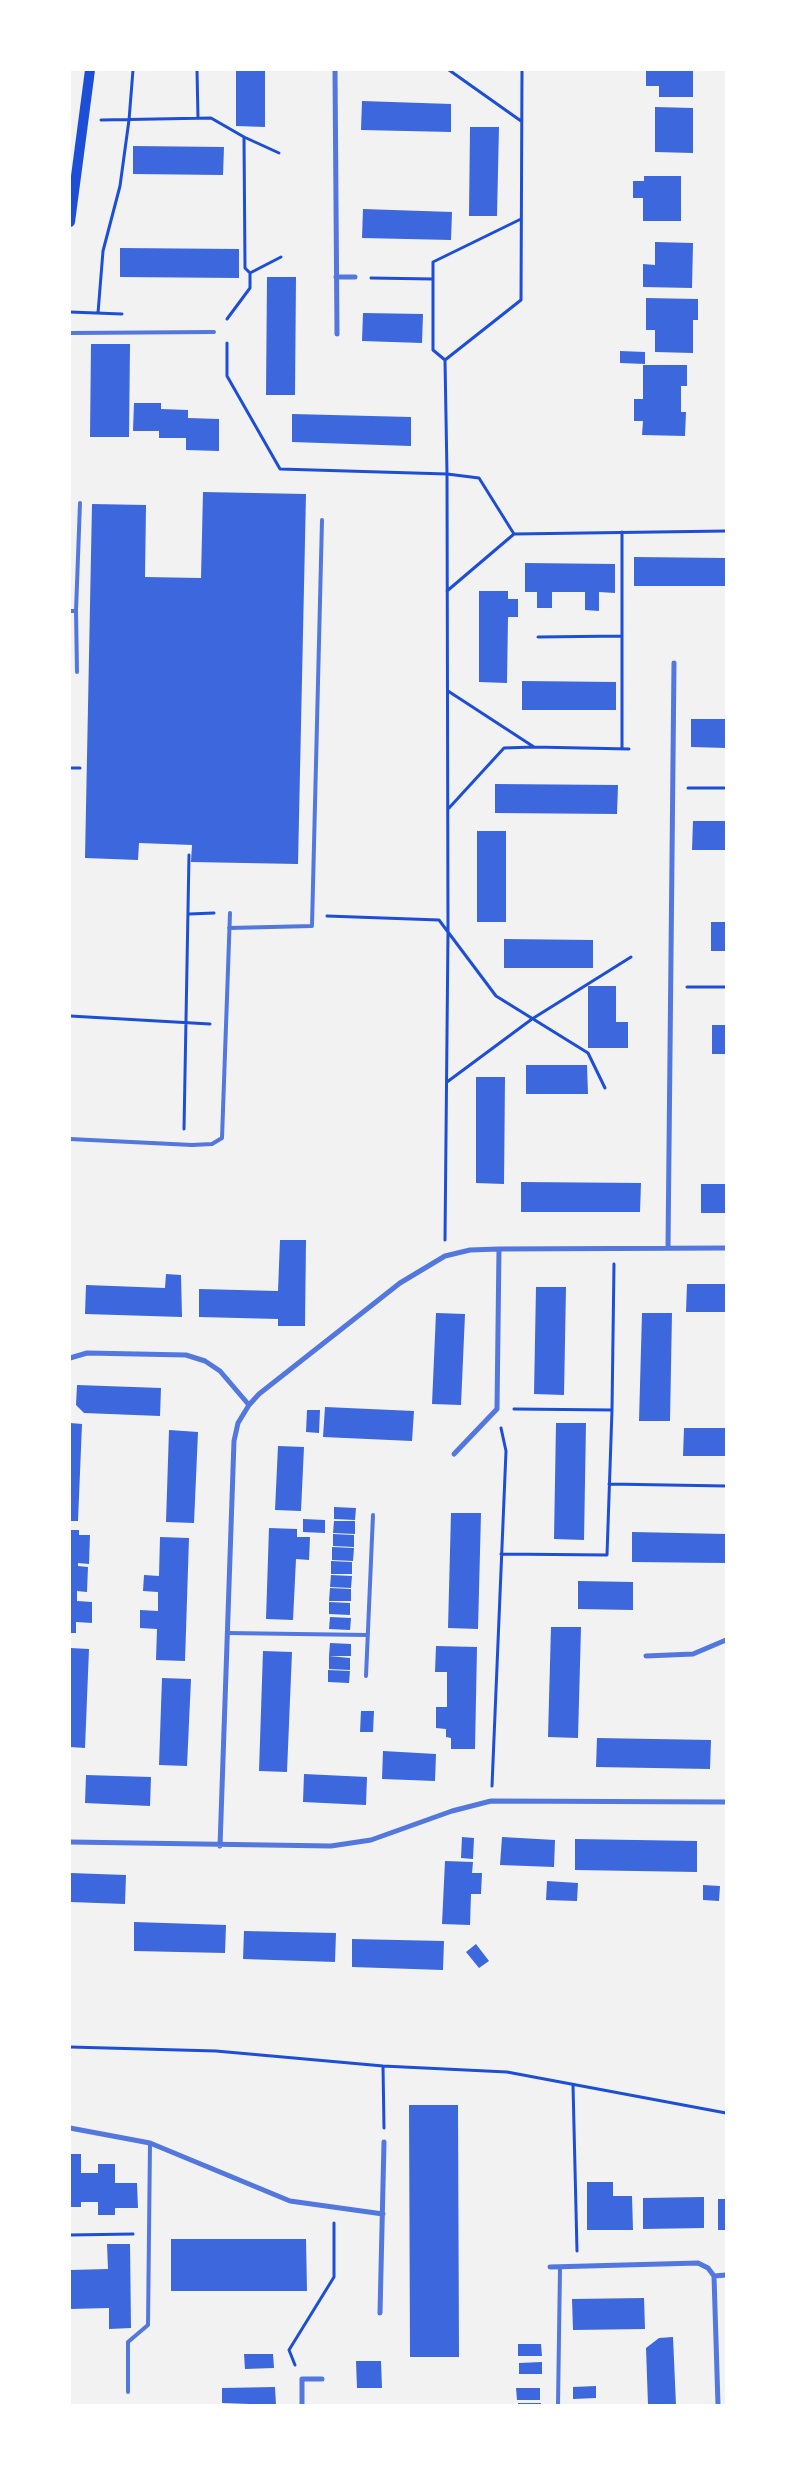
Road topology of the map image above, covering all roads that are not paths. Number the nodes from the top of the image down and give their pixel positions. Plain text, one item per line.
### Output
1 (90, 70) edge
2 (335, 70) edge
3 (70, 222) edge
4 (336, 277) junction
5 (355, 277) road end
6 (214, 332) dead end
7 (70, 333) edge
8 (337, 334) dead end
9 (80, 502) dead end
10 (322, 520) dead end
11 (70, 611) edge
12 (76, 611) junction
13 (674, 663) dead end
14 (77, 672) dead end
15 (230, 913) dead end
16 (229, 928) junction
17 (70, 1139) edge
18 (668, 1247) junction
19 (726, 1248) edge
20 (499, 1249) junction
21 (70, 1358) edge
22 (249, 1405) junction
23 (454, 1454) dead end
24 (373, 1515) dead end
25 (227, 1633) junction
26 (368, 1635) junction
27 (726, 1640) edge
28 (646, 1656) dead end
29 (366, 1676) dead end
30 (726, 1802) edge
31 (70, 1842) edge
32 (220, 1846) junction
33 (70, 2128) edge
34 (384, 2142) road end
35 (150, 2144) junction
36 (383, 2214) junction
37 (550, 2267) dead end
38 (560, 2268) junction
39 (726, 2275) edge
40 (714, 2276) junction
41 (380, 2313) dead end
42 (322, 2379) dead end
43 (128, 2392) dead end
44 (302, 2405) edge
45 (558, 2405) edge
46 (718, 2405) edge

1 - 3 main road
2 - 4 street
4 - 5 street
4 - 8 street
6 - 7 lane
9 - 12 lane
10 - 16 lane
11 - 12 lane
12 - 14 lane
13 - 18 street
15 - 16 lane
16 - 17 lane
18 - 19 street
18 - 20 street
20 - 22 street
20 - 23 street
21 - 22 street
22 - 25 street
24 - 26 lane
25 - 26 lane
25 - 32 street
26 - 29 lane
27 - 28 street
30 - 32 street
31 - 32 street
33 - 35 street
34 - 36 street
35 - 36 street
35 - 43 lane
36 - 41 street
37 - 38 street
38 - 40 street
38 - 45 lane
39 - 40 street
40 - 46 street
42 - 44 street

